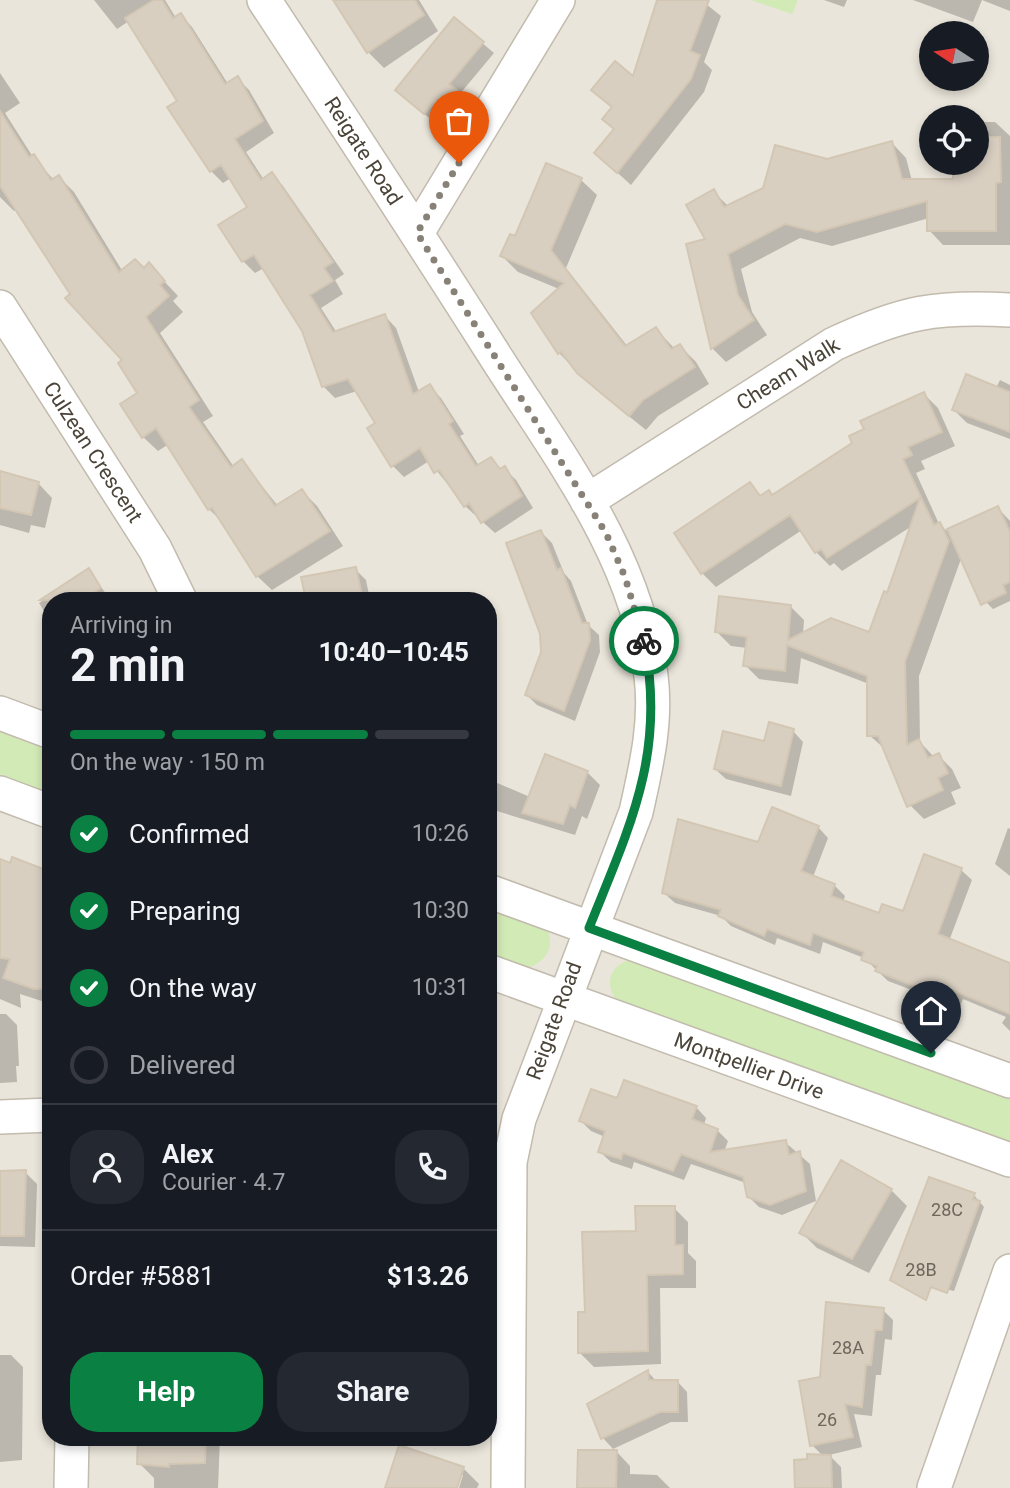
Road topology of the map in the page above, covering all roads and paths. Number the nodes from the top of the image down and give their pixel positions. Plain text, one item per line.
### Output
1 (264, 0) edge
2 (558, 0) edge
3 (417, 233) junction
4 (0, 307) edge
5 (1010, 310) edge
6 (587, 501) junction
7 (176, 592) edge
8 (0, 713) edge
9 (42, 729) edge
10 (0, 793) edge
11 (42, 809) edge
12 (497, 894) edge
13 (589, 928) junction
14 (497, 974) edge
15 (563, 998) junction
16 (1010, 1082) edge
17 (42, 1115) edge
18 (0, 1117) edge
19 (1010, 1160) edge
20 (1010, 1271) edge
21 (72, 1446) edge
22 (71, 1488) edge
23 (508, 1488) edge
24 (934, 1488) edge

1 - 3 street, Reigate Road
2 - 3 street
3 - 6 street, Reigate Road
4 - 7 street, Culzean Crescent
5 - 6 street, Cheam Walk
6 - 13 street, Reigate Road
8 - 9 street
10 - 11 street
12 - 13 street
13 - 15 street, Reigate Road
13 - 16 street
14 - 15 street, Montpellier Drive
15 - 19 street, Montpellier Drive
15 - 23 street, Reigate Road
17 - 18 street
20 - 24 street
21 - 22 street

